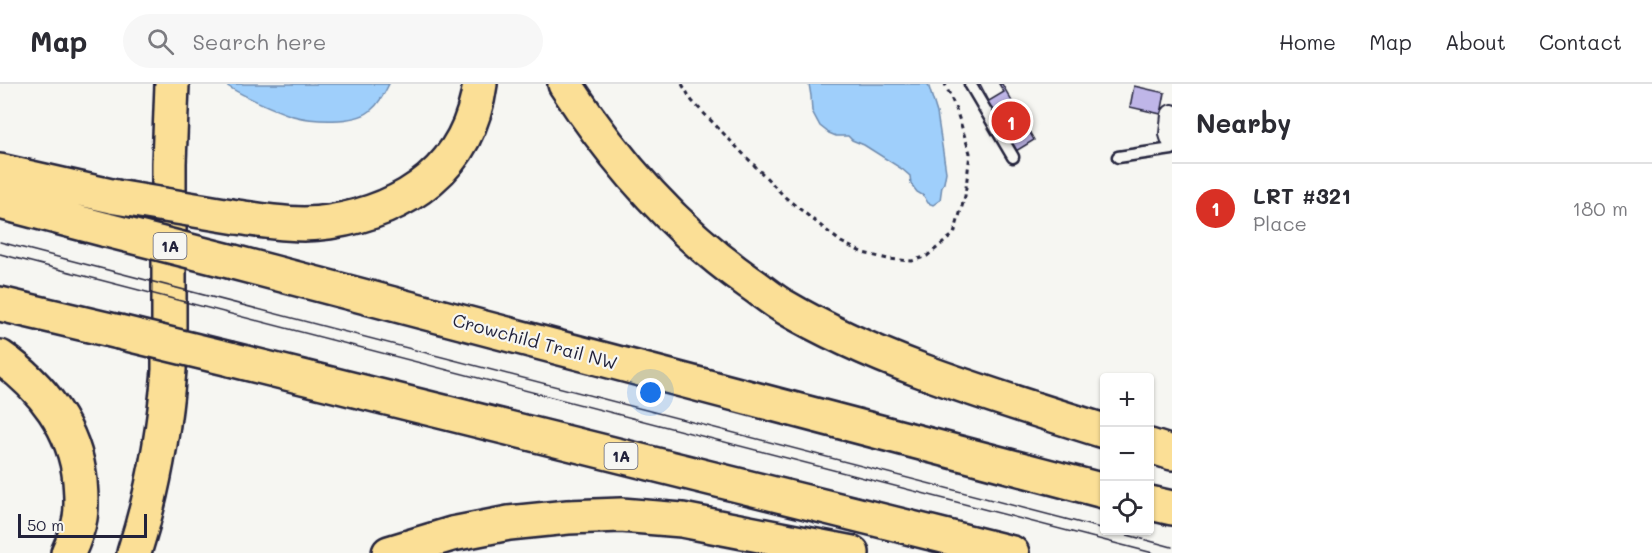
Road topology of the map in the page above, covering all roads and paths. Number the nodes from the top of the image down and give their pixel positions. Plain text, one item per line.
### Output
1 (172, 84) edge
2 (480, 84) edge
3 (565, 84) edge
4 (682, 84) edge
5 (945, 84) edge
6 (970, 84) edge
7 (1172, 115) edge
8 (1172, 140) edge
9 (1172, 149) edge
10 (1118, 156) dead end
11 (1013, 157) dead end
12 (0, 171) edge
13 (0, 201) edge
14 (0, 304) edge
15 (0, 357) edge
16 (1100, 430) edge
17 (1154, 448) edge
18 (1172, 453) edge
19 (1100, 490) edge
20 (1154, 503) edge
21 (1172, 508) edge
22 (68, 553) edge
23 (134, 553) edge
24 (388, 553) edge
25 (852, 553) edge
26 (1012, 553) edge

1 - 23 highway
2 - 12 highway, bridge
3 - 16 highway
4 - 5 path
6 - 11 lane
7 - 8 street
9 - 10 lane
13 - 19 highway, Crowchild Trail NW / 1A, bridge
14 - 26 highway, 1A, bridge
15 - 22 highway
17 - 18 highway
20 - 21 highway
24 - 25 highway

